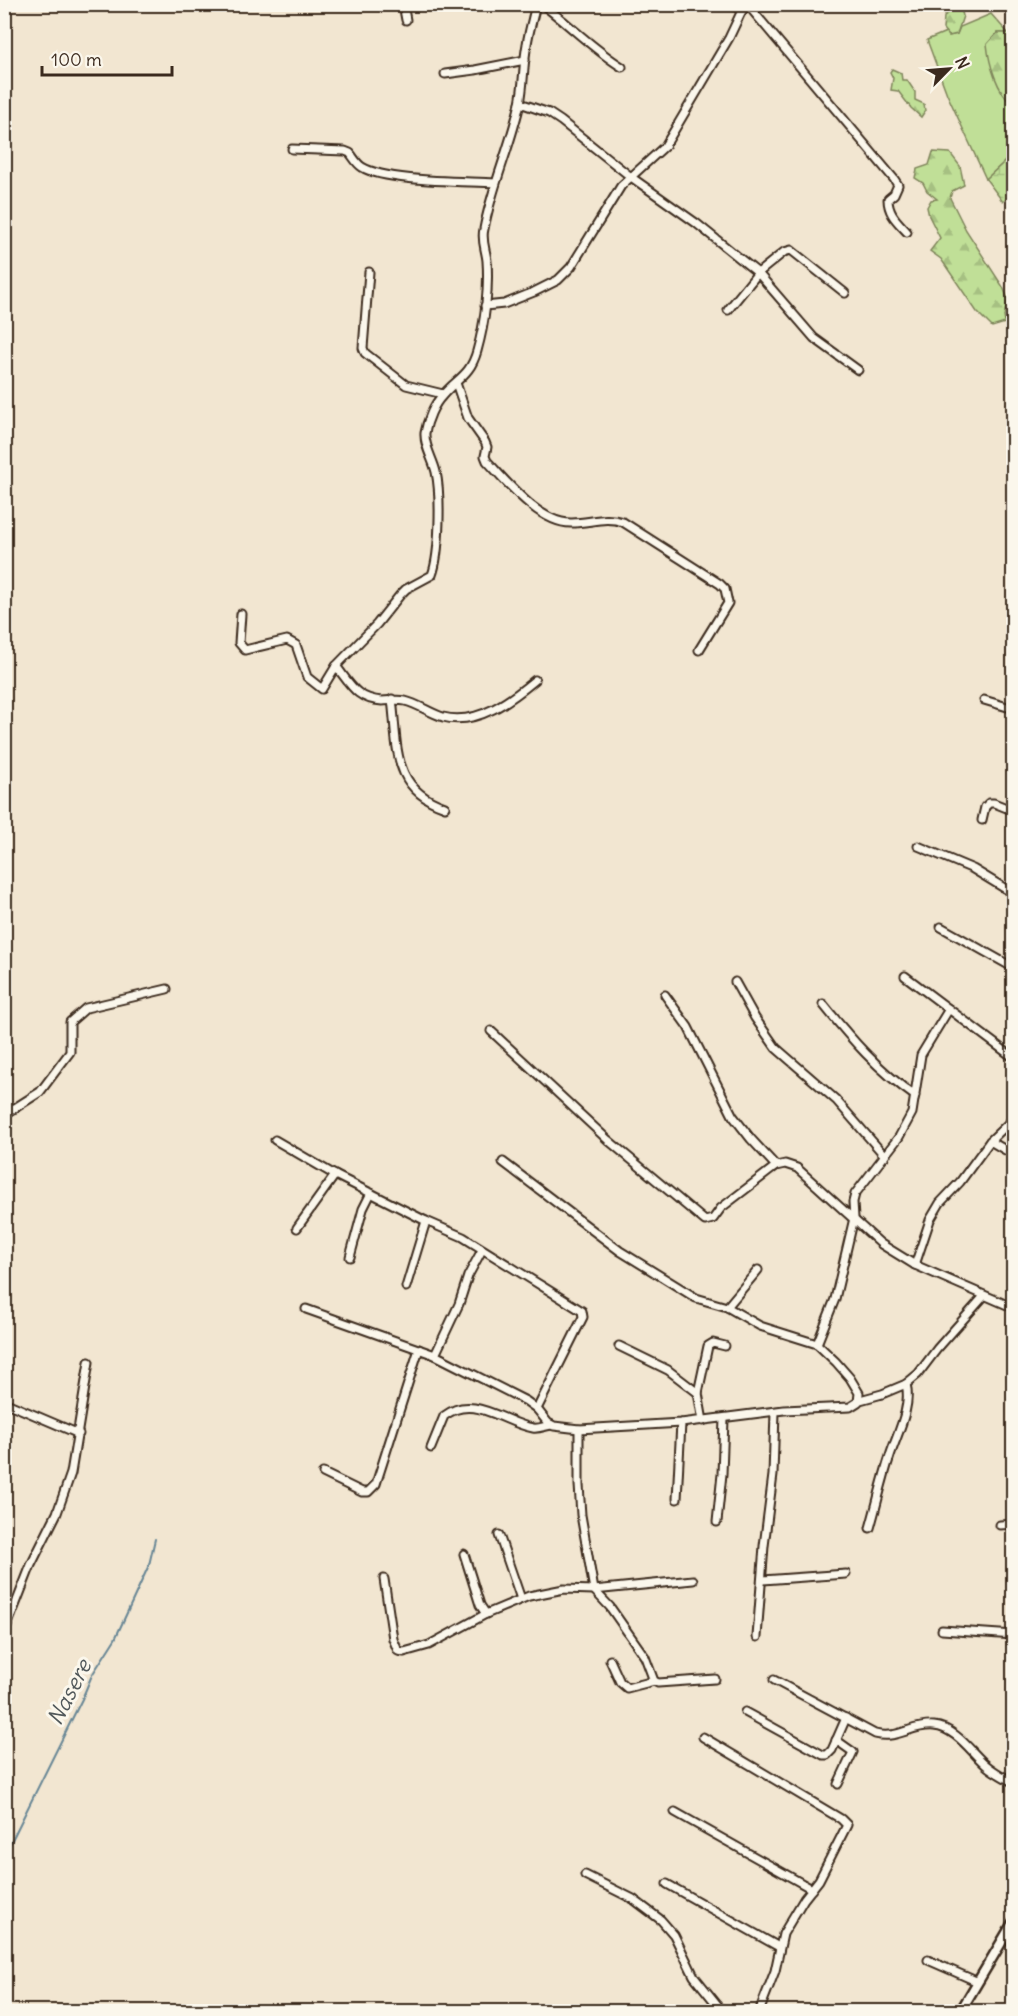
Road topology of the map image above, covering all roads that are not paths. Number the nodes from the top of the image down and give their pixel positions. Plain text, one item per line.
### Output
1 (404, 4) edge
2 (536, 4) edge
3 (542, 4) edge
4 (732, 4) edge
5 (744, 7) edge
6 (406, 21) dead end
7 (525, 60) junction
8 (622, 68) dead end
9 (445, 74) dead end
10 (520, 103) junction
11 (292, 149) dead end
12 (631, 177) junction
13 (495, 183) junction
14 (907, 232) dead end
15 (369, 272) dead end
16 (758, 273) junction
17 (845, 293) dead end
18 (485, 306) junction
19 (728, 310) dead end
20 (858, 370) dead end
21 (456, 383) junction
22 (443, 394) junction
23 (242, 614) dead end
24 (699, 650) dead end
25 (336, 666) junction
26 (535, 680) dead end
27 (392, 699) junction
28 (984, 700) dead end
29 (1014, 709) edge
30 (445, 807) dead end
31 (1014, 812) edge
32 (982, 820) dead end
33 (918, 846) dead end
34 (1014, 894) edge
35 (941, 927) dead end
36 (1014, 968) edge
37 (906, 976) dead end
38 (735, 982) dead end
39 (167, 989) dead end
40 (665, 995) dead end
41 (823, 1004) dead end
42 (949, 1009) junction
43 (491, 1031) dead end
44 (1014, 1058) edge
45 (915, 1096) junction
46 (4, 1115) edge
47 (1014, 1118) edge
48 (275, 1140) dead end
49 (990, 1141) junction
50 (1014, 1155) edge
51 (885, 1156) junction
52 (503, 1162) dead end
53 (776, 1166) junction
54 (335, 1175) junction
55 (371, 1193) junction
56 (854, 1218) junction
57 (426, 1221) junction
58 (297, 1228) dead end
59 (482, 1250) junction
60 (350, 1257) dead end
61 (915, 1265) junction
62 (758, 1270) dead end
63 (406, 1287) dead end
64 (984, 1296) junction
65 (727, 1307) junction
66 (1014, 1308) edge
67 (306, 1309) dead end
68 (817, 1344) junction
69 (620, 1346) dead end
70 (725, 1346) dead end
71 (419, 1349) junction
72 (435, 1355) junction
73 (89, 1362) dead end
74 (906, 1384) junction
75 (698, 1393) junction
76 (860, 1400) junction
77 (4, 1402) edge
78 (537, 1409) junction
79 (775, 1412) junction
80 (724, 1419) junction
81 (704, 1421) junction
82 (681, 1423) junction
83 (551, 1425) junction
84 (579, 1429) junction
85 (79, 1434) junction
86 (431, 1448) dead end
87 (323, 1473) dead end
88 (677, 1499) dead end
89 (717, 1522) dead end
90 (1014, 1524) edge
91 (1000, 1525) dead end
92 (870, 1528) dead end
93 (499, 1535) dead end
94 (464, 1554) dead end
95 (846, 1574) dead end
96 (384, 1579) dead end
97 (693, 1580) dead end
98 (763, 1580) junction
99 (594, 1590) junction
100 (521, 1599) junction
101 (486, 1614) junction
102 (942, 1630) dead end
103 (4, 1634) edge
104 (1014, 1635) edge
105 (757, 1637) dead end
106 (610, 1660) dead end
107 (715, 1679) dead end
108 (774, 1680) dead end
109 (654, 1681) junction
110 (745, 1712) dead end
111 (846, 1718) junction
112 (703, 1737) dead end
113 (836, 1740) junction
114 (1014, 1783) edge
115 (838, 1784) dead end
116 (675, 1812) dead end
117 (585, 1875) dead end
118 (667, 1884) dead end
119 (812, 1889) junction
120 (1014, 1921) edge
121 (779, 1947) junction
122 (928, 1960) dead end
123 (976, 1981) junction
124 (723, 2012) edge
125 (759, 2012) edge
126 (960, 2012) edge

1 - 6 street
2 - 7 street
3 - 8 street
4 - 5 street
5 - 12 street
5 - 14 street
7 - 9 street
7 - 10 street
10 - 12 street
10 - 13 street
11 - 13 street
12 - 16 street
12 - 18 street
13 - 18 street
15 - 22 street
16 - 17 street
16 - 19 street
16 - 20 street
18 - 21 street
21 - 22 street
21 - 24 street
22 - 25 street
23 - 25 street
25 - 27 street
26 - 27 street
27 - 30 street
28 - 29 street
31 - 32 street
33 - 34 street
35 - 36 street
37 - 42 street
38 - 51 street
39 - 46 street
40 - 53 street
41 - 45 street
42 - 44 street
42 - 45 street
43 - 53 street
45 - 51 street
47 - 49 street
48 - 54 street
49 - 50 street
49 - 61 street
51 - 56 street
52 - 65 street
53 - 56 street
54 - 55 street
54 - 58 street
55 - 57 street
55 - 60 street
56 - 61 street
56 - 68 street
57 - 59 street
57 - 63 street
59 - 72 street
59 - 78 street
61 - 64 street
62 - 65 street
64 - 66 street
64 - 74 street
65 - 68 street
67 - 71 street
68 - 76 street
69 - 75 street
70 - 75 street
71 - 72 street
71 - 87 street
72 - 78 street
73 - 85 street
74 - 76 street
74 - 92 street
75 - 81 street
76 - 79 street
77 - 85 street
78 - 83 street
79 - 80 street
79 - 98 street
80 - 81 street
80 - 89 street
81 - 82 street
82 - 84 street
82 - 88 street
83 - 84 street
83 - 86 street
84 - 99 street
85 - 103 street
90 - 91 street
93 - 100 street
94 - 101 street
95 - 98 street
96 - 101 street
97 - 99 street
98 - 105 street
99 - 100 street
99 - 109 street
100 - 101 street
102 - 104 street
106 - 109 street
107 - 109 street
108 - 111 street
110 - 113 street
111 - 113 street
111 - 114 street
112 - 119 street
113 - 115 street
116 - 119 street
117 - 124 street
118 - 121 street
119 - 121 street
120 - 123 street
121 - 125 street
122 - 123 street
123 - 126 street

